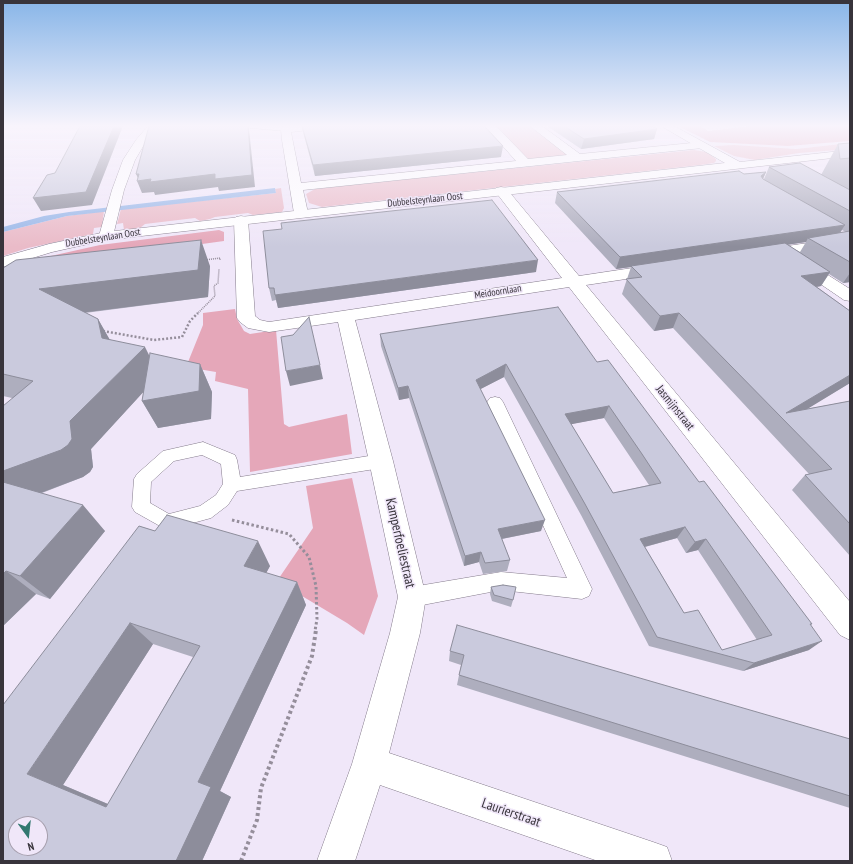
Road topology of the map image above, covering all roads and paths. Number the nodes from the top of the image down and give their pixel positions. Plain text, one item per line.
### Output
1 (127, 166) edge
2 (292, 166) edge
3 (503, 166) edge
4 (725, 166) edge
5 (296, 187) junction
6 (501, 191) junction
7 (301, 213) junction
8 (241, 220) junction
9 (836, 232) edge
10 (106, 236) junction
11 (850, 240) edge
12 (782, 252) junction
13 (751, 256) edge
14 (198, 260) edge
15 (3, 262) edge
16 (673, 267) edge
17 (573, 281) junction
18 (850, 296) edge
19 (345, 315) junction
20 (100, 330) edge
21 (495, 402) dead end
22 (381, 461) junction
23 (232, 485) junction
24 (205, 514) junction
25 (412, 597) junction
26 (850, 625) edge
27 (369, 764) junction
28 (242, 861) edge
29 (336, 861) edge
30 (653, 861) edge

1 - 10 street
2 - 5 street
3 - 5 street
4 - 6 street, Dubbelsteynlaan Oost
5 - 7 street
6 - 7 street, Dubbelsteynlaan Oost
6 - 17 street, Jasmijnstraat
7 - 8 street, Dubbelsteynlaan Oost
8 - 10 street, Dubbelsteynlaan Oost
8 - 19 street, Meidoornlaan
9 - 11 lane
10 - 15 street, Dubbelsteynlaan Oost
11 - 12 street
12 - 13 street
12 - 18 street
14 - 20 path
16 - 17 street, Meidoornlaan
17 - 19 street, Meidoornlaan
17 - 26 street, Jasmijnstraat
19 - 22 street, Kamperfoeliestraat
21 - 25 lane
22 - 23 lane
22 - 25 street, Kamperfoeliestraat
23 - 24 lane
23 - 24 lane
24 - 28 path
25 - 27 street, Kamperfoeliestraat
27 - 29 street, Kamperfoeliestraat
27 - 30 street, Laurierstraat

